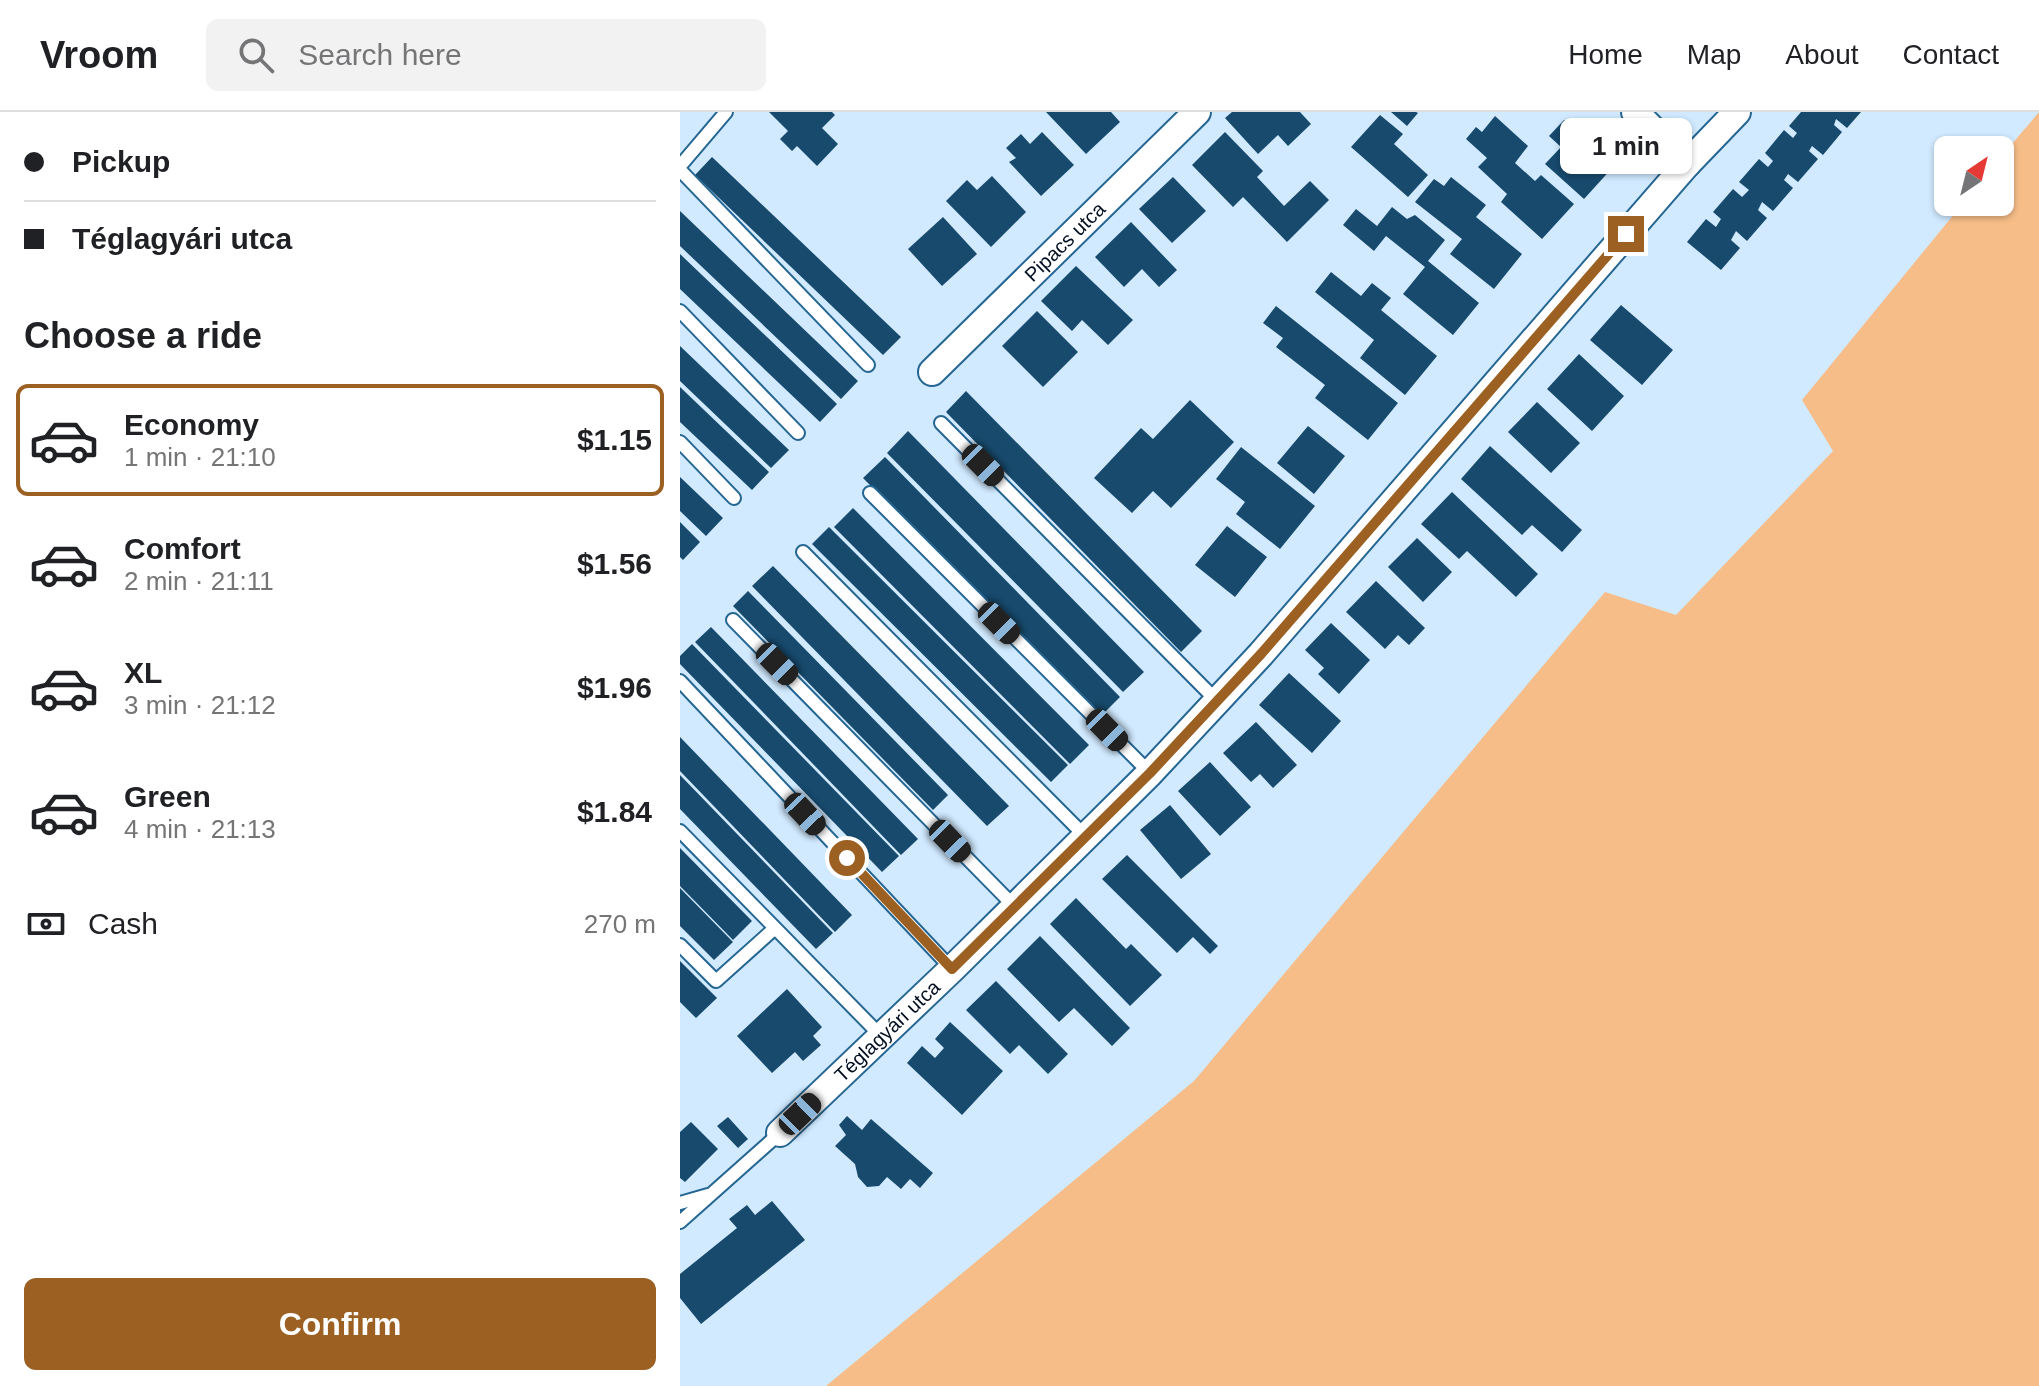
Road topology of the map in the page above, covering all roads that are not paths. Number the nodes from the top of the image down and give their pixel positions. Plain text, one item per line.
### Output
1 (726, 112) edge
2 (1197, 112) edge
3 (1635, 112) edge
4 (1737, 112) edge
5 (1687, 164) junction
6 (680, 168) edge
7 (680, 311) edge
8 (868, 365) dead end
9 (932, 372) dead end
10 (941, 423) dead end
11 (798, 433) dead end
12 (680, 442) edge
13 (870, 493) dead end
14 (734, 498) dead end
15 (803, 552) dead end
16 (733, 620) dead end
17 (680, 681) edge
18 (1217, 701) junction
19 (1150, 773) junction
20 (680, 831) edge
21 (1086, 837) junction
22 (1015, 907) junction
23 (775, 928) junction
24 (680, 945) edge
25 (952, 969) junction
26 (882, 1037) junction
27 (780, 1133) joint
28 (712, 1194) junction
29 (680, 1203) edge
30 (680, 1222) edge

1 - 6 lane
2 - 9 street, Pipacs utca
3 - 5 street
4 - 5 street, Téglagyári utca
5 - 18 street, Téglagyári utca
6 - 8 lane
7 - 11 lane
10 - 18 lane
12 - 14 lane
13 - 19 lane
15 - 21 lane
16 - 22 lane
17 - 25 lane
18 - 19 street, Téglagyári utca
19 - 21 street, Téglagyári utca
20 - 23 lane
21 - 22 street, Téglagyári utca
22 - 25 street, Téglagyári utca
23 - 24 lane
23 - 26 lane
25 - 26 street, Téglagyári utca
26 - 27 street, Téglagyári utca
27 - 28 lane
28 - 29 lane
28 - 30 lane

